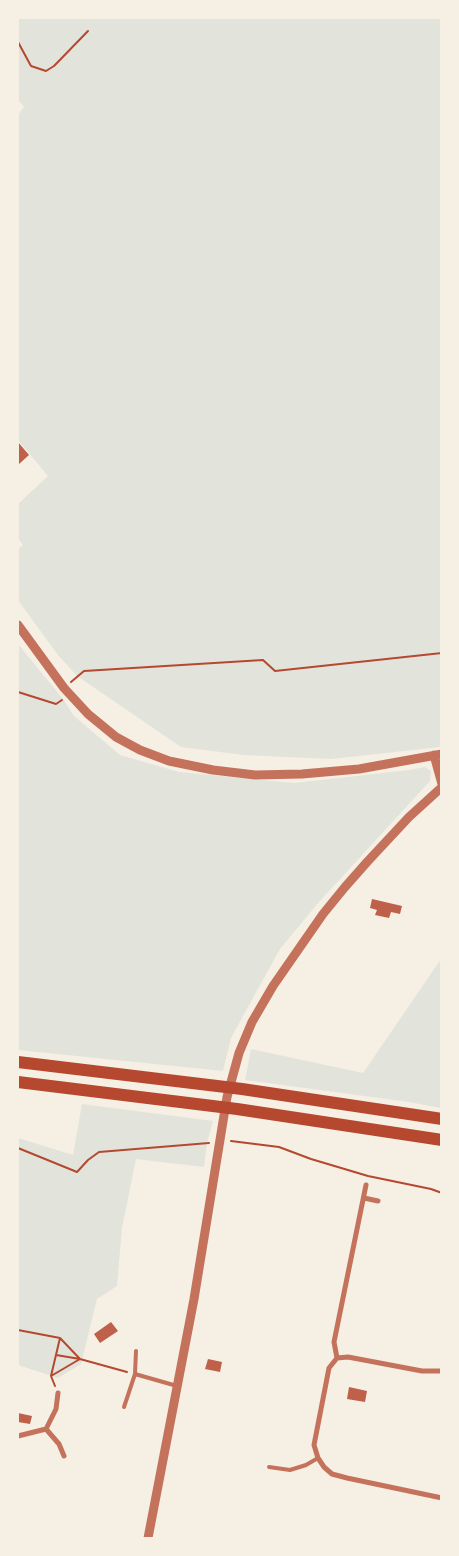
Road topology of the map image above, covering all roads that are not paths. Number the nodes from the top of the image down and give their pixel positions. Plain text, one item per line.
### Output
1 (18, 625) edge
2 (438, 754) edge
3 (442, 785) edge
4 (18, 1062) edge
5 (18, 1082) edge
6 (442, 1119) edge
7 (442, 1140) edge
8 (366, 1185) dead end
9 (364, 1198) junction
10 (378, 1201) dead end
11 (136, 1351) dead end
12 (337, 1358) junction
13 (442, 1371) edge
14 (136, 1374) junction
15 (178, 1386) junction
16 (58, 1392) road end
17 (124, 1407) dead end
18 (46, 1429) junction
19 (18, 1436) edge
20 (64, 1456) dead end
21 (318, 1458) junction
22 (269, 1467) dead end
23 (442, 1498) edge
24 (148, 1538) edge

1 - 2 street
2 - 3 street
3 - 15 street
4 - 6 highway
5 - 7 highway
8 - 9 street
9 - 10 street
9 - 12 street
11 - 14 lane
12 - 13 street
12 - 21 street
14 - 15 lane
14 - 17 lane
15 - 24 street
16 - 18 street
18 - 19 street
18 - 20 street
21 - 22 lane
21 - 23 street

